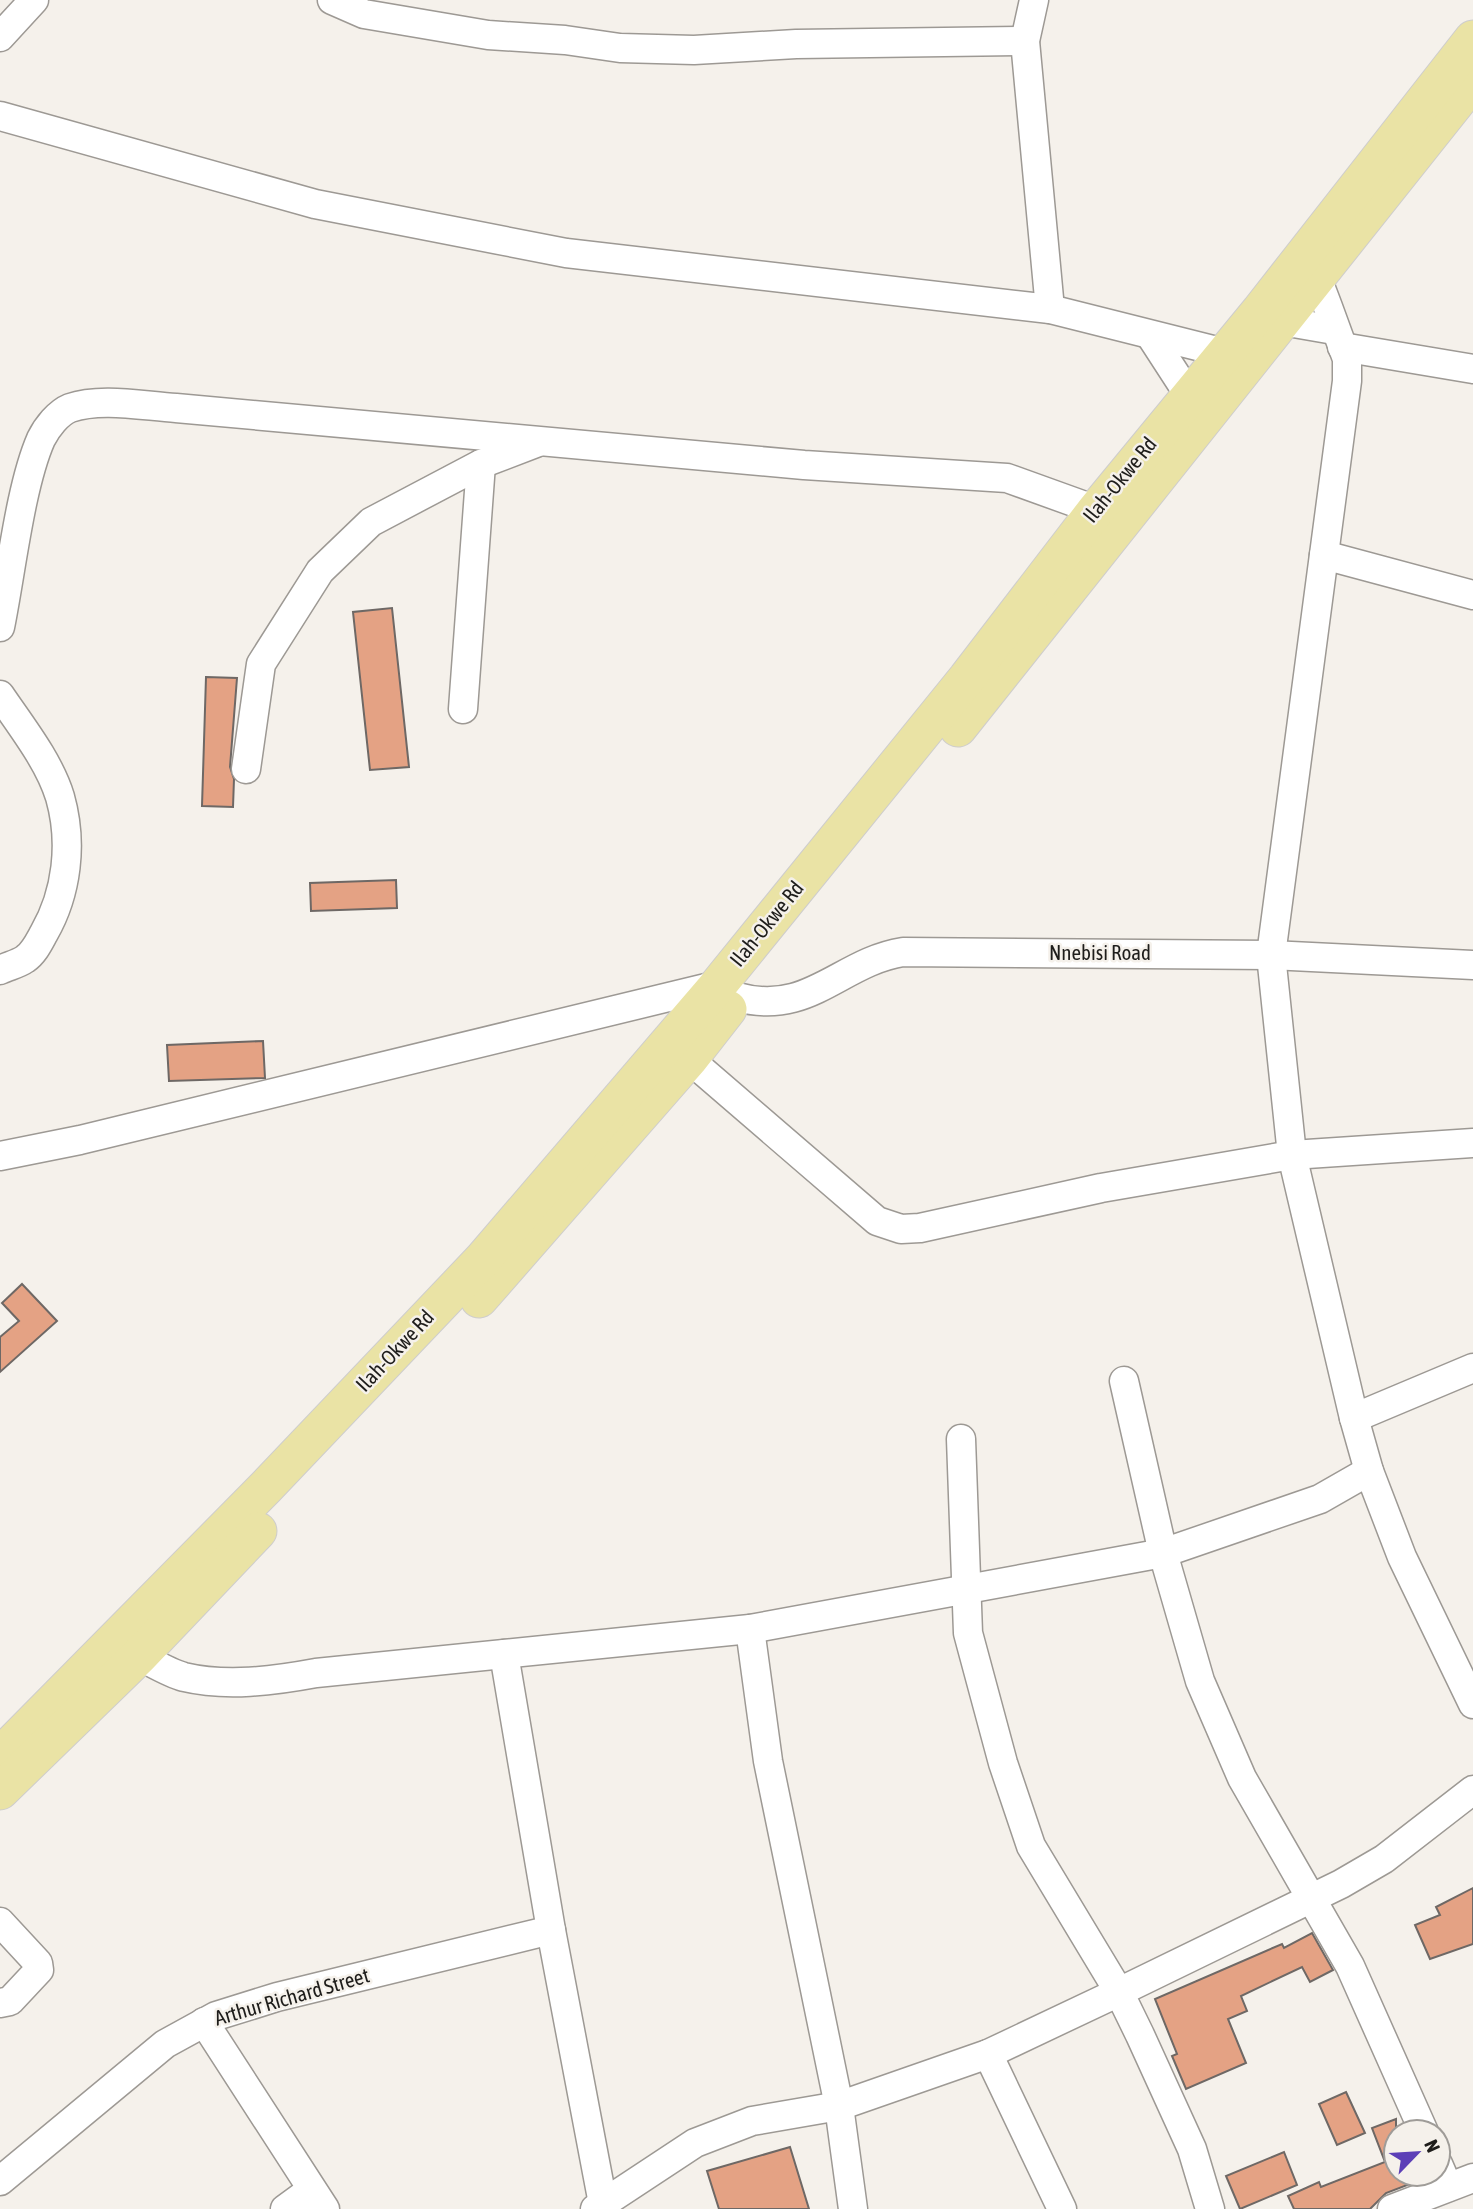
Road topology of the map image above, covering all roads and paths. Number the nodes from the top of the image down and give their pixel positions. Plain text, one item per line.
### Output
1 (34, 0) edge
2 (332, 0) edge
3 (1034, 0) edge
4 (0, 37) edge
5 (1473, 39) edge
6 (1025, 41) junction
7 (1473, 81) edge
8 (0, 116) edge
9 (1307, 269) junction
10 (1051, 309) junction
11 (1271, 316) junction
12 (1152, 338) junction
13 (1338, 339) junction
14 (1225, 354) junction
15 (1473, 369) edge
16 (1189, 395) junction
17 (542, 440) junction
18 (481, 464) junction
19 (1096, 510) junction
20 (1324, 555) junction
21 (1473, 595) edge
22 (0, 627) edge
23 (0, 695) edge
24 (463, 709) dead end
25 (246, 769) dead end
26 (1272, 954) junction
27 (1473, 965) edge
28 (0, 970) edge
29 (728, 991) junction
30 (689, 1059) junction
31 (1473, 1143) edge
32 (1293, 1155) junction
33 (0, 1156) edge
34 (1473, 1367) edge
35 (1124, 1381) dead end
36 (1354, 1418) junction
37 (961, 1439) dead end
38 (1369, 1471) junction
39 (1163, 1553) junction
40 (967, 1591) junction
41 (750, 1629) junction
42 (504, 1654) junction
43 (139, 1656) junction
44 (1473, 1704) edge
45 (0, 1756) edge
46 (1473, 1790) edge
47 (0, 1791) edge
48 (1312, 1898) junction
49 (0, 1922) edge
50 (551, 1930) junction
51 (1119, 1992) junction
52 (0, 2003) edge
53 (204, 2022) junction
54 (988, 2054) junction
55 (839, 2106) junction
56 (1418, 2118) edge
57 (1453, 2176) edge
58 (0, 2181) edge
59 (318, 2199) edge
60 (601, 2207) edge
61 (285, 2209) edge
62 (853, 2209) edge
63 (1062, 2209) edge
64 (1210, 2209) edge
65 (1392, 2209) edge

1 - 4 street
2 - 6 street
3 - 6 street
5 - 9 main road
6 - 10 street
7 - 9 main road
8 - 10 street
9 - 11 main road
9 - 13 street
10 - 12 street
11 - 13 street
11 - 14 main road, Ilah-Okwe Rd
11 - 29 main road
12 - 14 street
12 - 16 street
13 - 15 street
13 - 20 street
14 - 16 main road, Ilah-Okwe Rd
16 - 19 main road, Ilah-Okwe Rd
17 - 18 street
17 - 19 street
17 - 22 street
18 - 24 street
18 - 25 street
19 - 29 main road, Ilah-Okwe Rd
20 - 21 street
20 - 26 street
23 - 28 street
26 - 27 street, Nnebisi Road
26 - 29 street, Nnebisi Road
26 - 32 street
29 - 30 main road
29 - 33 street
29 - 45 main road, Ilah-Okwe Rd
30 - 32 street
30 - 43 main road
31 - 32 street
32 - 36 street
34 - 36 street
35 - 39 street
36 - 38 street
37 - 40 street
38 - 39 street
38 - 44 street
39 - 40 street
39 - 48 street
40 - 41 street
40 - 51 street
41 - 42 street
41 - 55 street
42 - 43 street
42 - 50 street
43 - 47 main road
46 - 48 street
48 - 51 street
48 - 56 street
49 - 52 street
50 - 53 street, Arthur Richard Street
50 - 60 street
51 - 54 street
51 - 64 street
53 - 58 street, Arthur Richard Street
53 - 59 street
54 - 55 street
54 - 63 street
55 - 60 street
55 - 62 street
57 - 65 street
59 - 61 street

